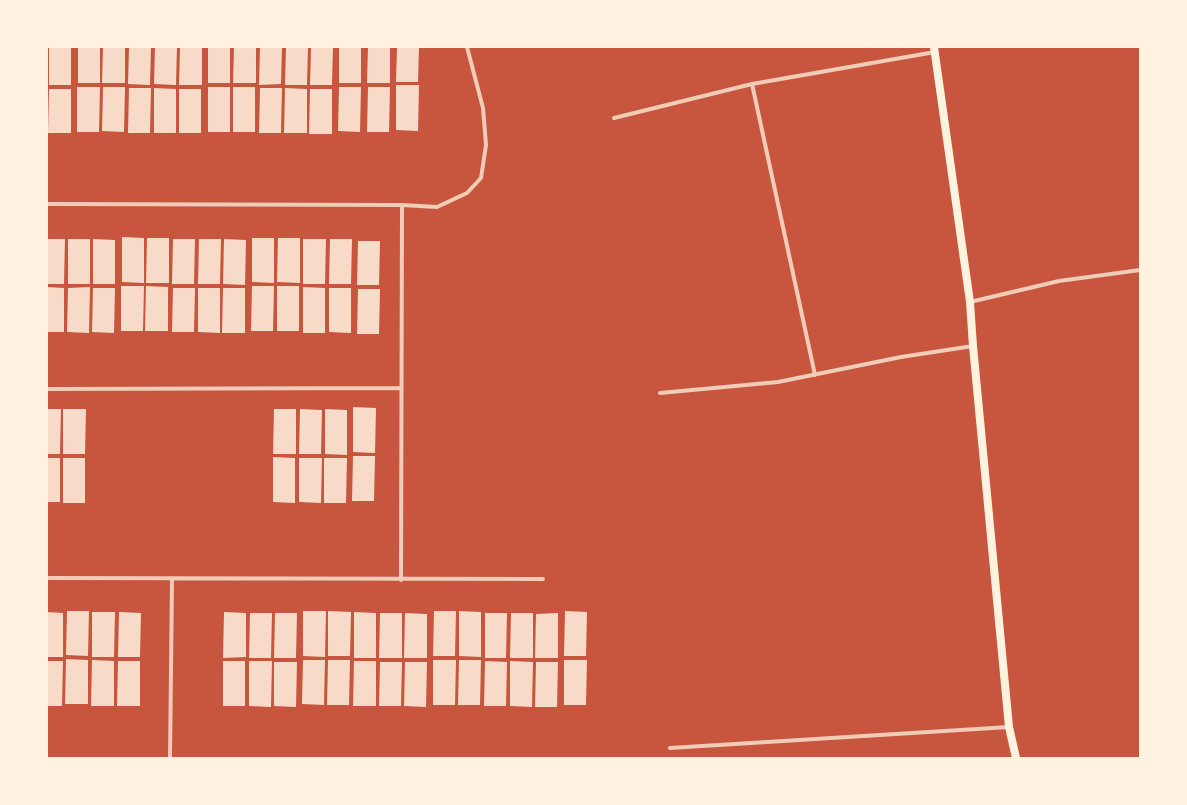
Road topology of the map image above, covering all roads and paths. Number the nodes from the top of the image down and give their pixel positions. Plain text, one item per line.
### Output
1 (467, 47) edge
2 (935, 49) edge
3 (752, 84) junction
4 (614, 118) dead end
5 (47, 204) edge
6 (402, 205) junction
7 (1140, 270) edge
8 (970, 302) junction
9 (973, 346) junction
10 (815, 375) junction
11 (402, 388) junction
12 (47, 389) edge
13 (660, 394) dead end
14 (47, 578) edge
15 (543, 579) dead end
16 (172, 580) junction
17 (401, 580) junction
18 (1010, 727) junction
19 (670, 748) dead end
20 (170, 758) edge
21 (1016, 758) edge

1 - 6 street
2 - 3 street
2 - 8 main road
3 - 4 street
3 - 10 street
5 - 6 street
6 - 11 street
7 - 8 street
8 - 9 main road
9 - 10 street
9 - 18 main road
10 - 13 street
11 - 12 street
11 - 17 street
14 - 16 street
15 - 17 street
16 - 17 street
16 - 20 street
18 - 19 street
18 - 21 main road

